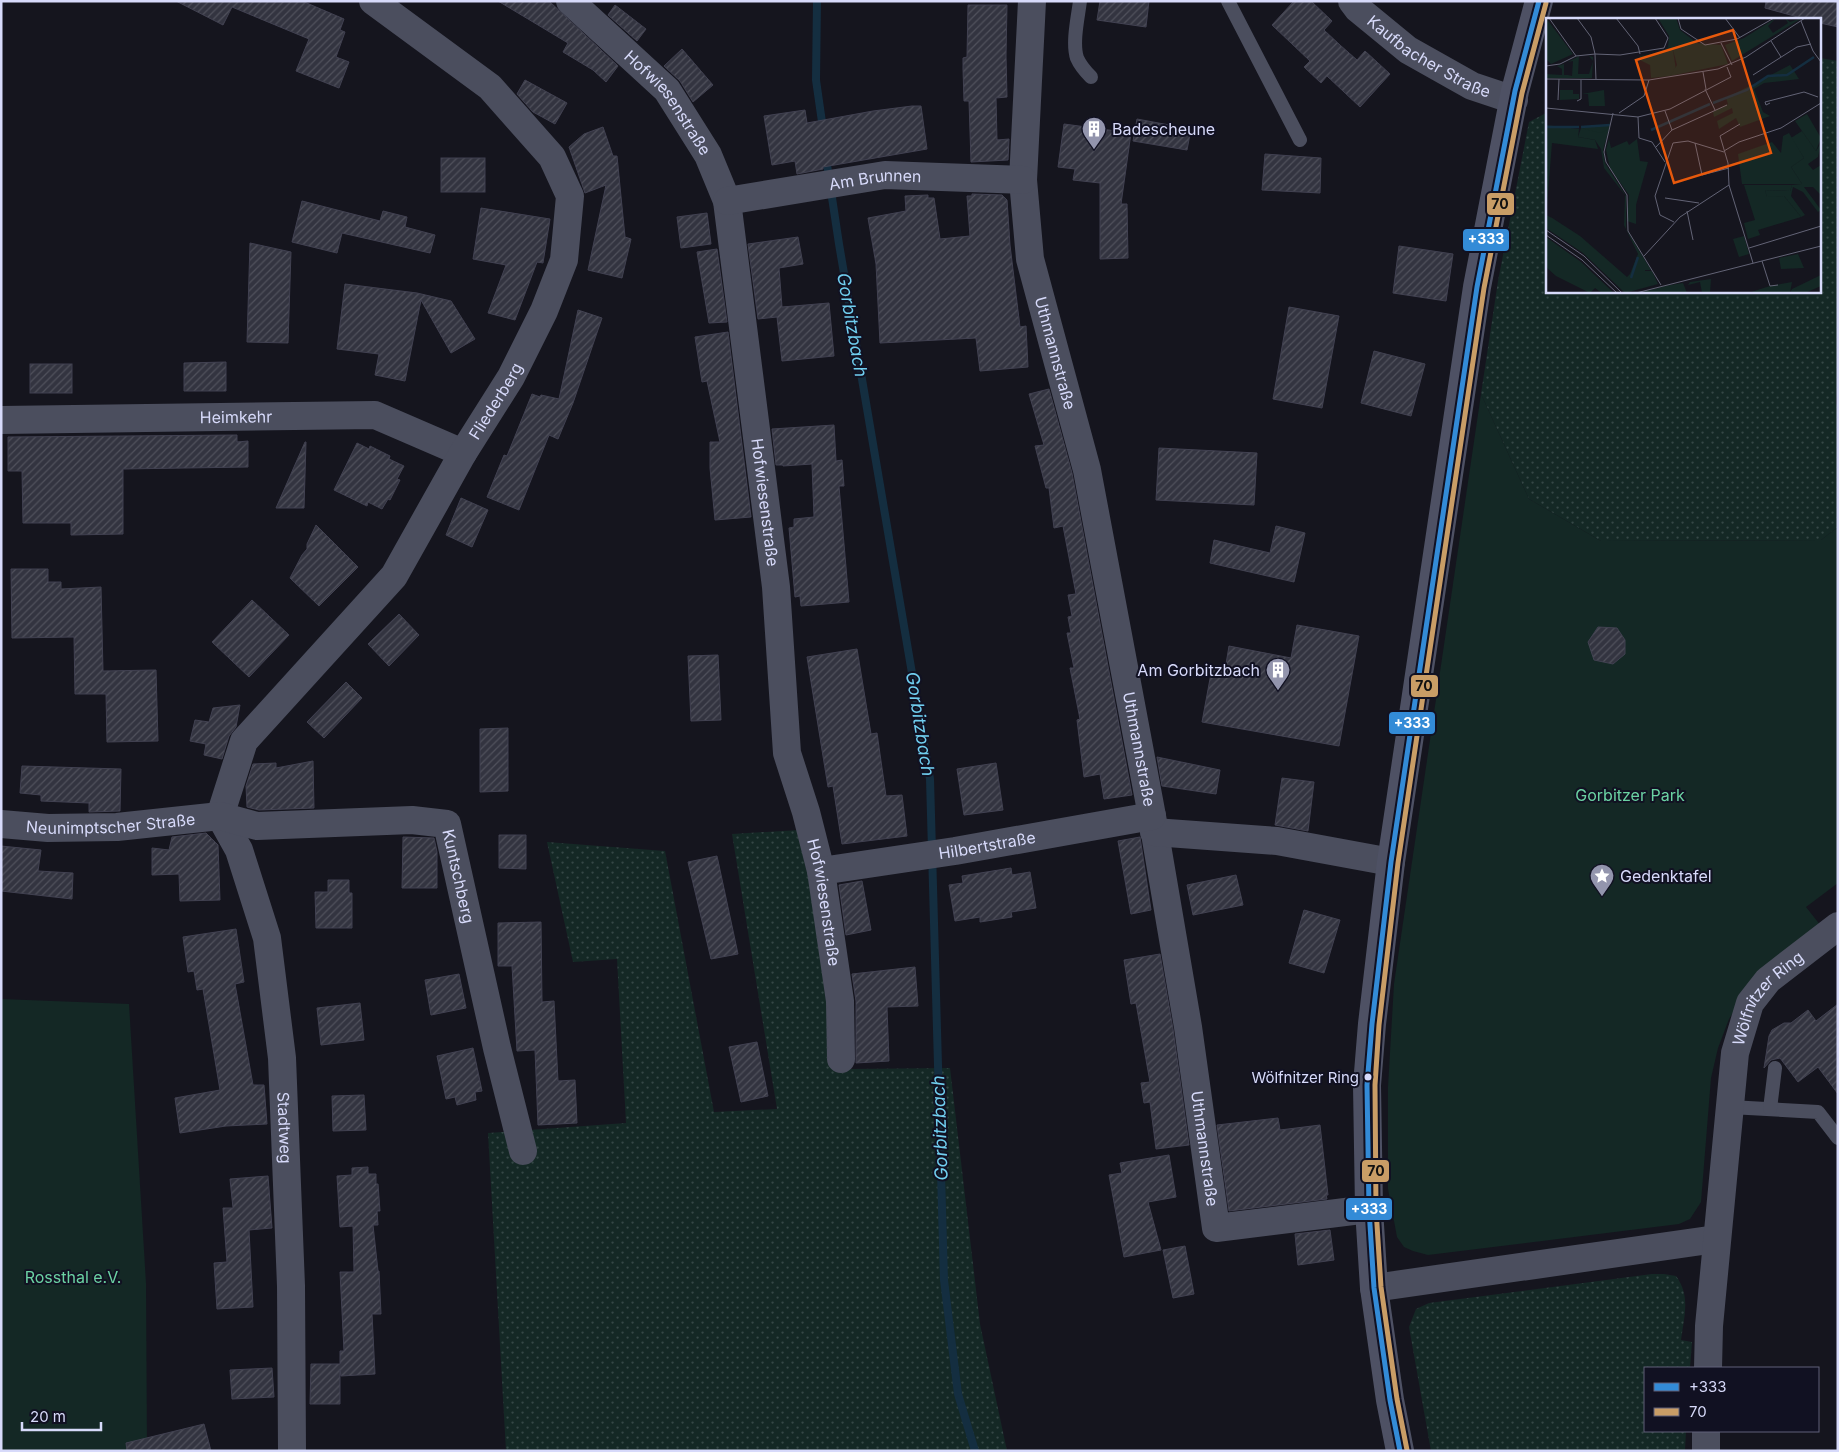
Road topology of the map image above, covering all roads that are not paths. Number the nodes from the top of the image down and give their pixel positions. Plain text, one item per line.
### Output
1 (373, 1) edge
2 (570, 1) edge
3 (1032, 1) edge
4 (1080, 1) edge
5 (1228, 1) edge
6 (1352, 1) edge
7 (1539, 1) edge
8 (1092, 77) dead end
9 (1514, 100) junction
10 (1300, 140) dead end
11 (1024, 180) junction
12 (727, 201) junction
13 (1, 420) edge
14 (463, 453) junction
15 (220, 816) junction
16 (1, 824) edge
17 (1153, 824) junction
18 (1391, 862) junction
19 (821, 871) junction
20 (1838, 926) edge
21 (841, 1059) dead end
22 (1775, 1068) dead end
23 (1730, 1107) junction
24 (1770, 1109) junction
25 (1838, 1138) edge
26 (523, 1151) dead end
27 (1369, 1209) junction
28 (1716, 1239) junction
29 (1374, 1288) junction
30 (1708, 1367) edge
31 (1706, 1432) edge
32 (292, 1451) edge
33 (1400, 1451) edge
34 (1706, 1451) edge

1 - 14 street, Fliederberg
2 - 12 street, Hofwiesenstraße
3 - 11 street, Uthmannstraße
4 - 8 lane
5 - 10 lane
6 - 9 street, Kaufbacher Straße
7 - 9 main road
9 - 18 main road
11 - 12 street, Am Brunnen
11 - 17 street, Uthmannstraße
12 - 19 street, Hofwiesenstraße
13 - 14 street, Heimkehr
14 - 15 street, Fliederberg
15 - 16 street, Neunimptscher Straße
15 - 26 street, Kuntschberg
15 - 32 street, Stadtweg
17 - 18 street, Hilbertstraße
17 - 19 street, Hilbertstraße
17 - 27 street, Uthmannstraße
18 - 27 main road
19 - 21 street, Hofwiesenstraße
20 - 23 street, Wölfnitzer Ring
22 - 24 lane
23 - 24 lane
23 - 28 street, Wölfnitzer Ring
24 - 25 lane
27 - 29 main road
28 - 29 street
28 - 30 street, Wölfnitzer Ring
29 - 33 main road
31 - 34 street

